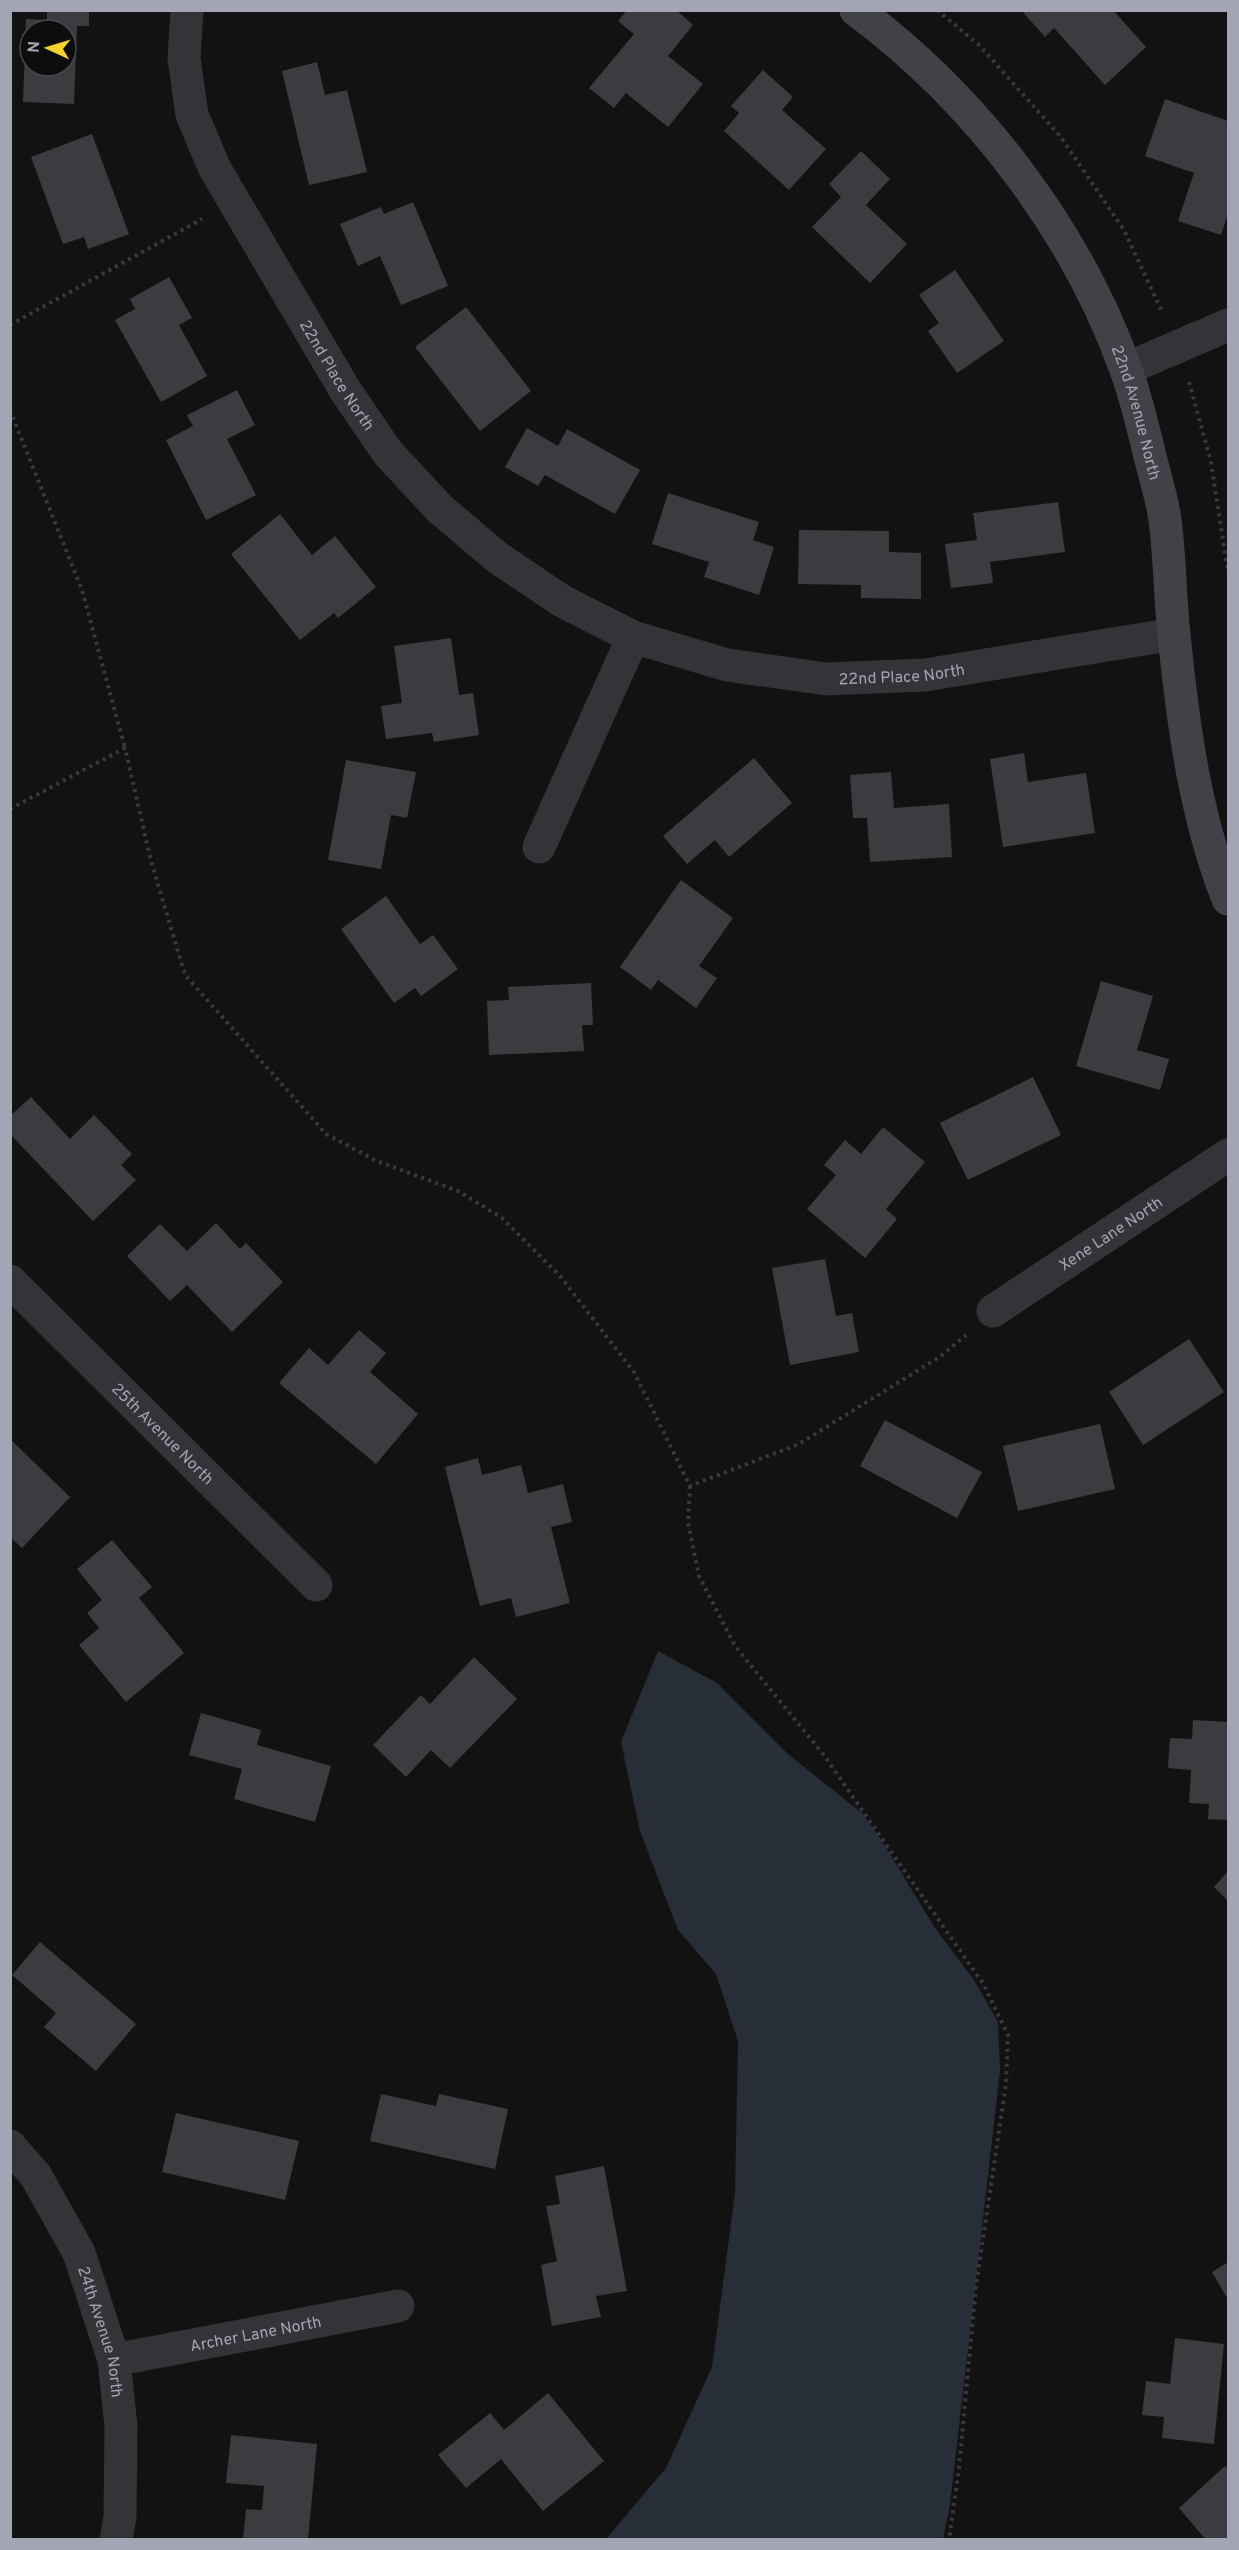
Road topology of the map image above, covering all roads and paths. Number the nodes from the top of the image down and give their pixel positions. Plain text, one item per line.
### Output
1 (187, 10) edge
2 (856, 10) edge
3 (937, 10) edge
4 (234, 201) junction
5 (1165, 318) dead end
6 (10, 325) edge
7 (1228, 325) edge
8 (1126, 369) junction
9 (1190, 385) dead end
10 (10, 410) edge
11 (1228, 572) edge
12 (1174, 634) junction
13 (633, 637) junction
14 (125, 748) junction
15 (10, 809) edge
16 (539, 847) dead end
17 (1228, 899) edge
18 (1228, 1155) edge
19 (10, 1281) edge
20 (993, 1311) joint
21 (690, 1486) junction
22 (316, 1585) dead end
23 (10, 2146) edge
24 (398, 2306) dead end
25 (114, 2360) junction
26 (116, 2540) edge
27 (949, 2540) edge

1 - 4 street, 22nd Place North
2 - 8 street, 22nd Avenue North
3 - 5 path
4 - 6 path
4 - 13 street, 22nd Place North
7 - 8 street
8 - 12 street, 22nd Avenue North
9 - 11 path
10 - 14 path
12 - 13 street, 22nd Place North
12 - 17 street, 22nd Avenue North
13 - 16 street
14 - 15 path
14 - 21 path
18 - 20 street, Xene Lane North
19 - 22 street, 25th Avenue North
20 - 21 path
21 - 27 path
23 - 25 street, 24th Avenue North
24 - 25 street, Archer Lane North
25 - 26 street, 24th Avenue North

